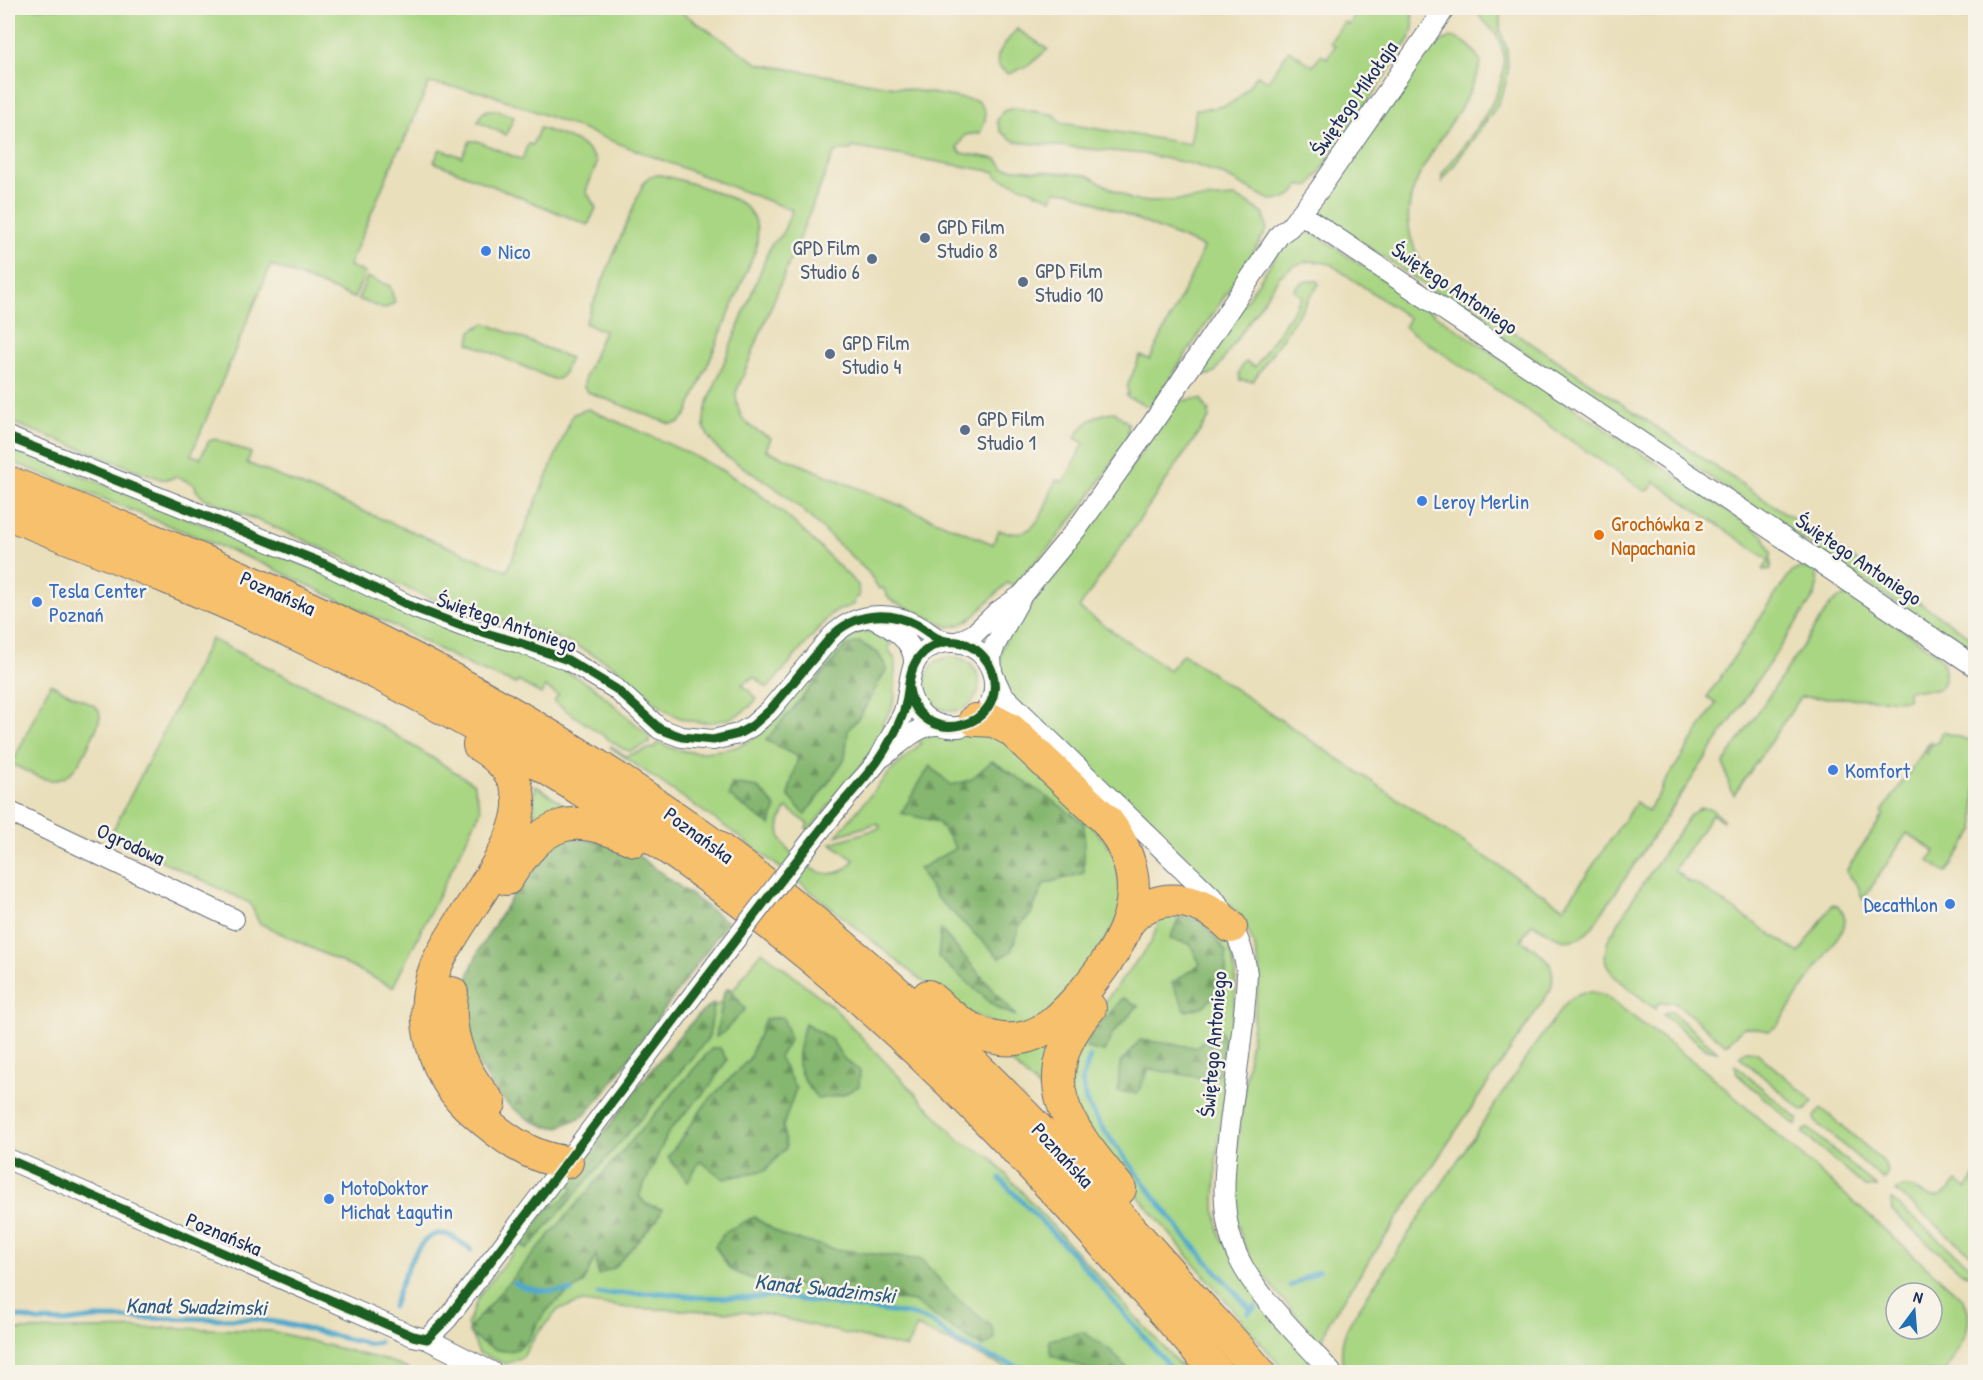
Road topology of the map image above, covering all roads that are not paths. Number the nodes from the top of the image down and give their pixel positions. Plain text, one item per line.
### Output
1 (1445, 8) edge
2 (1301, 214) junction
3 (8, 437) edge
4 (8, 482) edge
5 (8, 514) edge
6 (1022, 595) junction
7 (870, 617) junction
8 (954, 642) junction
9 (914, 664) junction
10 (1976, 667) edge
11 (993, 674) junction
12 (394, 682) junction
13 (909, 689) junction
14 (975, 720) junction
15 (940, 725) junction
16 (878, 761) junction
17 (1123, 810) junction
18 (8, 811) edge
19 (692, 866) junction
20 (794, 905) junction
21 (1152, 905) junction
22 (234, 919) dead end
23 (1127, 924) junction
24 (1231, 927) junction
25 (8, 1159) edge
26 (567, 1162) junction
27 (1197, 1304) junction
28 (427, 1339) junction
29 (492, 1372) edge
30 (1217, 1372) edge
31 (1259, 1372) edge
32 (1331, 1372) edge

1 - 2 street, Świętego Mikołaja
2 - 6 street
2 - 10 street, Świętego Antoniego
3 - 7 street, Świętego Antoniego
4 - 20 main road, Poznańska
5 - 12 main road, Poznańska
6 - 8 street
6 - 11 street
7 - 8 street, Świętego Antoniego
7 - 9 street
8 - 9 street
8 - 11 street
9 - 13 street
11 - 14 street
11 - 17 street, Świętego Antoniego
12 - 19 main road, Poznańska
12 - 26 main road
13 - 15 street
13 - 16 street
14 - 15 street
14 - 23 main road
15 - 16 street
16 - 26 street, bridge
17 - 21 main road
17 - 24 street, Świętego Antoniego
18 - 22 street, Ogrodowa
19 - 26 main road
19 - 30 main road, Poznańska
20 - 23 main road
20 - 27 main road, Poznańska
21 - 23 main road
21 - 24 main road
21 - 27 main road
24 - 32 street, Świętego Antoniego
25 - 28 street, Poznańska
26 - 28 street
27 - 31 main road, Poznańska
28 - 29 street, Poznańska

